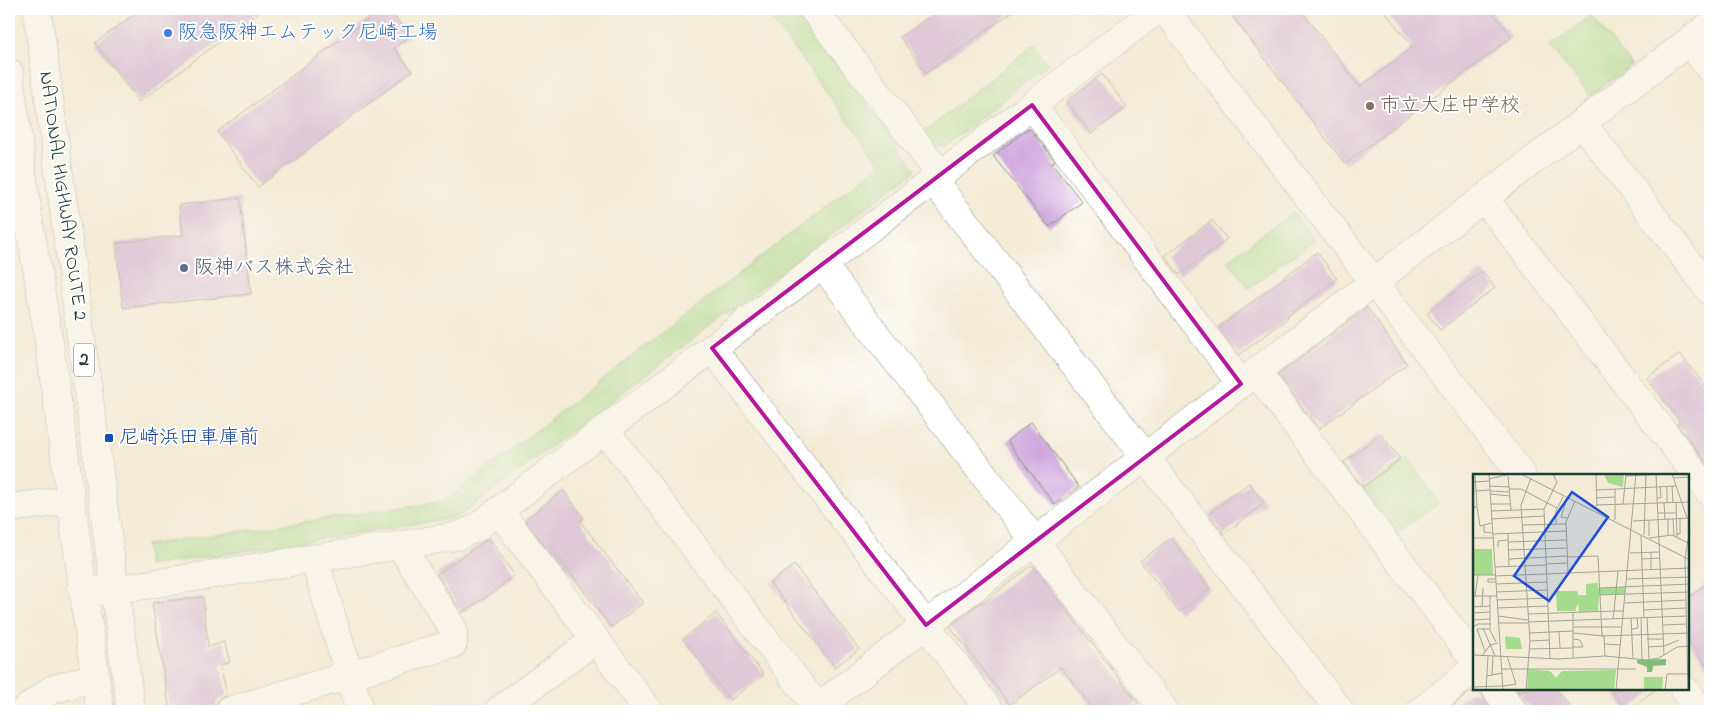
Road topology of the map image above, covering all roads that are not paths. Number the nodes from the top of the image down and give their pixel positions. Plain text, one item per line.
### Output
1 (37, 9) edge
2 (813, 9) edge
3 (1158, 9) edge
4 (1164, 9) edge
5 (1700, 33) edge
6 (1710, 69) edge
7 (9, 72) edge
8 (1032, 105) junction
9 (1582, 123) junction
10 (937, 177) junction
11 (1484, 198) junction
12 (18, 214) edge
13 (822, 264) junction
14 (1374, 282) junction
15 (1710, 291) edge
16 (712, 348) junction
17 (1248, 378) junction
18 (605, 430) junction
19 (1145, 457) junction
20 (1521, 474) edge
21 (1703, 488) edge
22 (70, 500) junction
23 (9, 508) edge
24 (499, 510) junction
25 (1035, 542) junction
26 (400, 545) junction
27 (314, 558) junction
28 (114, 590) junction
29 (84, 593) junction
30 (926, 625) junction
31 (595, 640) junction
32 (1473, 658) edge
33 (1473, 670) edge
34 (349, 675) junction
35 (95, 677) junction
36 (1497, 690) edge
37 (1685, 690) edge
38 (817, 710) edge
39 (24, 711) edge
40 (100, 711) edge
41 (131, 711) edge
42 (229, 711) edge
43 (360, 711) edge
44 (498, 711) edge
45 (649, 711) edge
46 (990, 711) edge
47 (1164, 711) edge
48 (1340, 711) edge
49 (1421, 711) edge
50 (1513, 711) edge
51 (1701, 711) edge

1 - 28 main road, NATIONAL HIGHWAY ROUTE 2 / 2
2 - 10 main road
3 - 8 main road
4 - 14 main road
5 - 6 main road
5 - 9 main road
7 - 12 main road, NATIONAL HIGHWAY ROUTE 2 / 2
8 - 10 main road
8 - 17 main road
9 - 11 main road
9 - 15 main road
10 - 13 main road
10 - 19 main road
11 - 14 main road
11 - 21 main road
12 - 22 main road, NATIONAL HIGHWAY ROUTE 2 / 2
13 - 16 main road
13 - 25 main road
14 - 17 main road
14 - 20 main road
16 - 18 main road
16 - 30 main road
17 - 19 main road
17 - 32 main road
18 - 24 main road
18 - 38 main road
19 - 25 main road
19 - 48 main road
22 - 23 main road
22 - 29 main road, NATIONAL HIGHWAY ROUTE 2 / 2
24 - 26 main road
24 - 31 main road
25 - 30 main road
25 - 47 main road
26 - 27 main road
26 - 34 main road
27 - 28 main road
27 - 34 main road
28 - 29 main road
28 - 41 main road, NATIONAL HIGHWAY ROUTE 2 / 2
29 - 35 main road, NATIONAL HIGHWAY ROUTE 2 / 2
30 - 38 main road
30 - 46 main road
31 - 44 main road
31 - 45 main road
33 - 49 main road
34 - 42 main road
34 - 43 main road
35 - 39 main road
35 - 40 main road, NATIONAL HIGHWAY ROUTE 2 / 2
36 - 50 main road
37 - 51 main road

